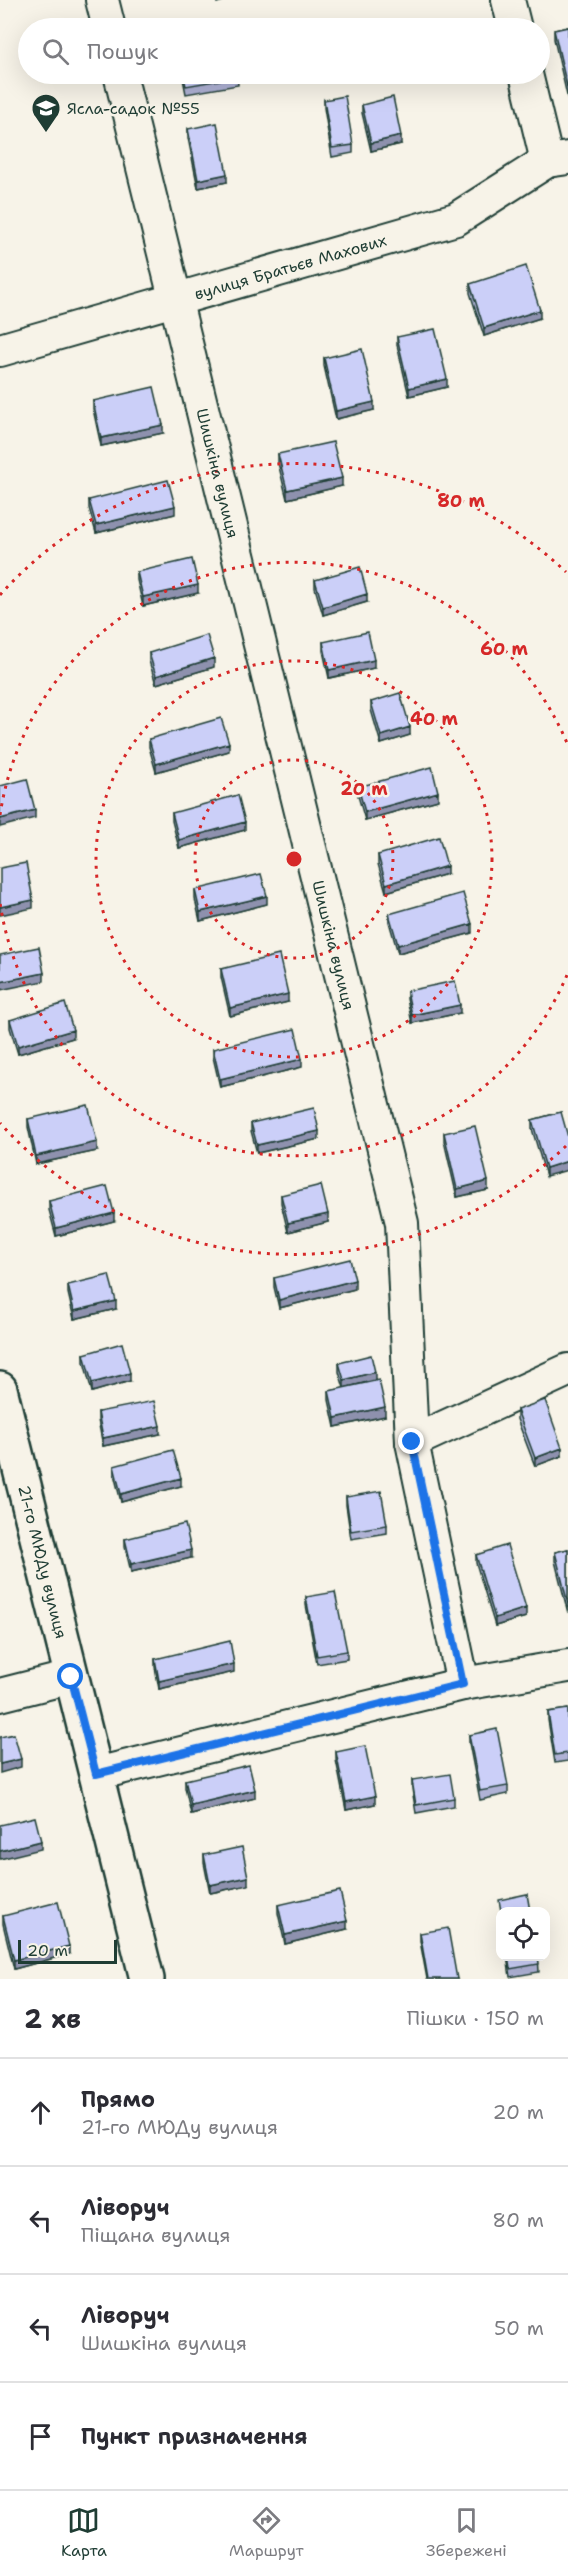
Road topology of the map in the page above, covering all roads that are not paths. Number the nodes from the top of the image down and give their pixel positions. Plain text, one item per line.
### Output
1 (102, 0) edge
2 (508, 0) edge
3 (106, 18) edge
4 (512, 18) edge
5 (122, 84) edge
6 (530, 84) edge
7 (557, 160) edge
8 (175, 298) junction
9 (0, 350) edge
10 (568, 1370) edge
11 (0, 1389) edge
12 (412, 1442) junction
13 (568, 1666) edge
14 (71, 1677) junction
15 (463, 1684) junction
16 (0, 1695) edge
17 (96, 1774) junction
18 (147, 1979) edge

1 - 3 street
2 - 4 street
5 - 8 street, Шишкіна вулиця
6 - 7 street
7 - 8 street, вулиця Братьєв Махових
8 - 9 street, вулиця Братьєв Махових
8 - 12 street, Шишкіна вулиця
10 - 12 street
11 - 14 street, 21-го МЮДу вулиця
12 - 15 street, Шишкіна вулиця
13 - 15 street
14 - 16 street
14 - 17 street, 21-го МЮДу вулиця
15 - 17 street
17 - 18 street, 21-го МЮДу вулиця

